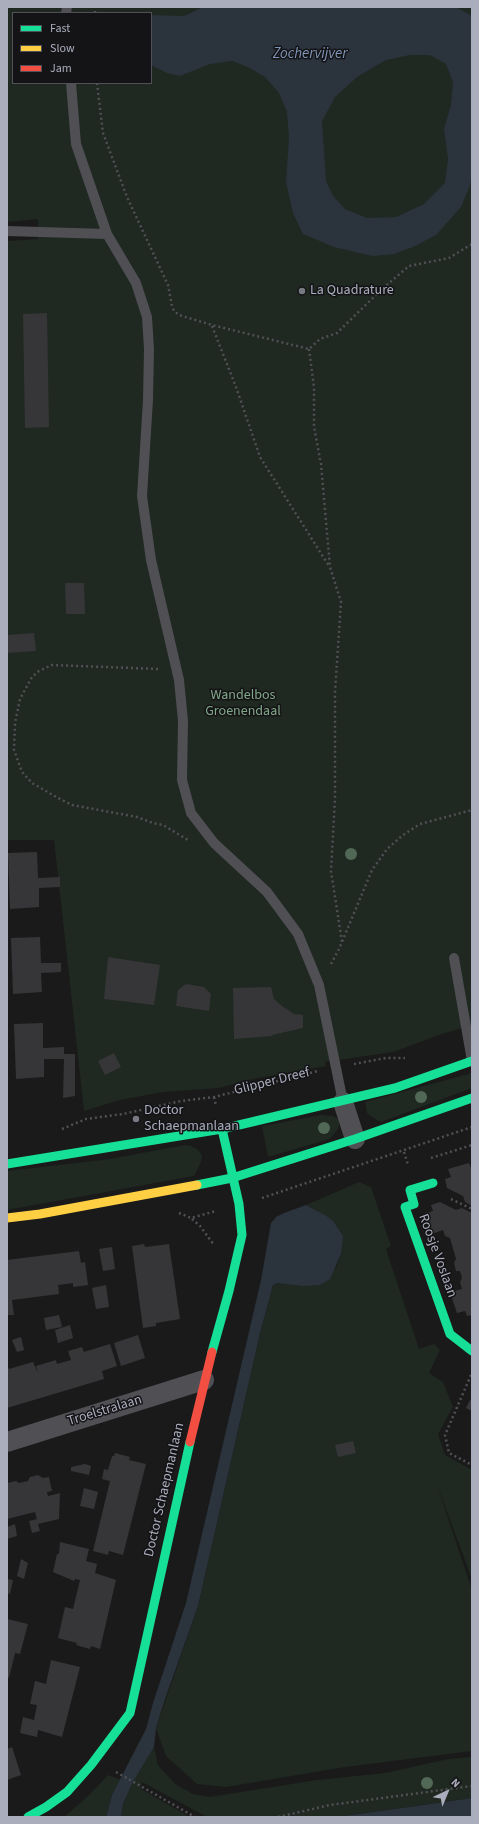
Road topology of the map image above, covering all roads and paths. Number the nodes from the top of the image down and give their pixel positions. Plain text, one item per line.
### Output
1 (71, 84) edge
2 (97, 84) edge
3 (7, 231) edge
4 (107, 234) junction
5 (472, 244) edge
6 (212, 325) junction
7 (310, 349) junction
8 (330, 567) junction
9 (176, 670) junction
10 (472, 810) edge
11 (214, 843) junction
12 (342, 942) junction
13 (454, 958) dead end
14 (319, 986) junction
15 (408, 1058) dead end
16 (472, 1061) edge
17 (336, 1068) junction
18 (472, 1098) edge
19 (343, 1102) junction
20 (472, 1128) edge
21 (222, 1129) junction
22 (59, 1130) dead end
23 (355, 1139) junction
24 (7, 1164) edge
25 (365, 1165) dead end
26 (232, 1178) junction
27 (434, 1183) dead end
28 (7, 1218) edge
29 (472, 1351) edge
30 (472, 1374) edge
31 (204, 1380) junction
32 (7, 1442) edge
33 (472, 1465) edge
34 (116, 1772) dead end
35 (472, 1786) edge
36 (28, 1817) edge
37 (195, 1817) edge
38 (278, 1817) edge

1 - 4 lane
2 - 6 path
3 - 4 lane
4 - 9 lane
5 - 7 path
6 - 7 path
6 - 8 path
7 - 8 path
8 - 12 path
9 - 11 lane
9 - 11 path
10 - 12 path
11 - 14 lane
12 - 14 path
13 - 16 lane
14 - 17 lane
15 - 17 path, Glipper Dreef
16 - 19 street
17 - 19 lane
17 - 22 path, Glipper Dreef
18 - 23 street
19 - 21 street
19 - 23 street
20 - 25 path
21 - 24 street
21 - 26 street, Doctor Schaepmanlaan
23 - 26 street
26 - 28 street
26 - 31 street, Doctor Schaepmanlaan
27 - 29 street, Roosje Voslaan
30 - 33 path
31 - 32 street, Troelstralaan
31 - 36 street, Doctor Schaepmanlaan
34 - 37 path
35 - 38 path

